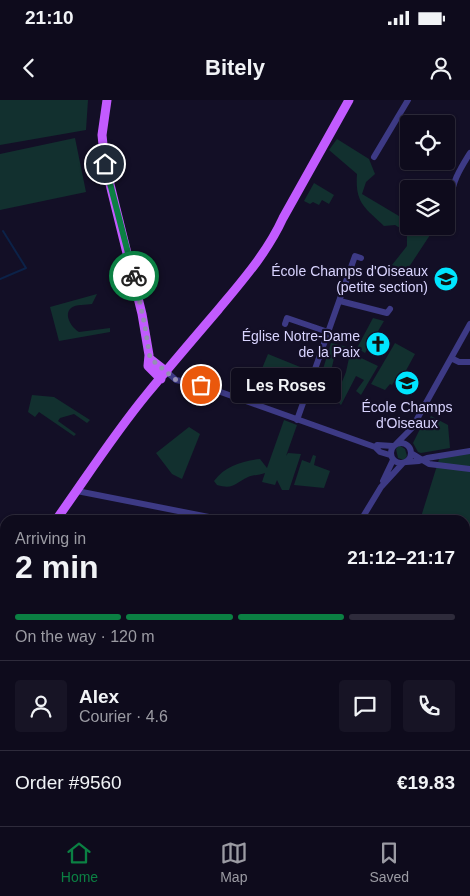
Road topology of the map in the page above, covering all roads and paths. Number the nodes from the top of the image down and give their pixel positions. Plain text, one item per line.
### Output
1 (107, 100) edge
2 (349, 100) edge
3 (408, 100) edge
4 (470, 153) edge
5 (374, 157) dead end
6 (455, 183) edge
7 (361, 258) dead end
8 (340, 301) junction
9 (390, 308) dead end
10 (285, 324) dead end
11 (470, 324) edge
12 (328, 332) junction
13 (454, 359) junction
14 (470, 362) edge
15 (164, 375) junction
16 (298, 420) junction
17 (412, 428) junction
18 (395, 445) junction
19 (407, 445) junction
20 (375, 447) junction
21 (470, 451) edge
22 (411, 453) junction
23 (392, 457) junction
24 (422, 461) junction
25 (404, 463) junction
26 (470, 469) edge
27 (381, 487) junction
28 (76, 491) junction
29 (59, 515) edge
30 (198, 515) edge
31 (364, 515) edge

1 - 15 main road
2 - 15 main road
3 - 5 street
4 - 6 street
7 - 8 street
8 - 9 street
8 - 12 street
10 - 12 street
11 - 13 street
12 - 16 street
13 - 14 street
13 - 17 street
15 - 16 street
15 - 28 main road
16 - 20 street
17 - 18 street
17 - 19 street
18 - 19 street
18 - 20 street
18 - 23 street
19 - 22 street
20 - 23 street
21 - 24 street
22 - 24 street
22 - 25 street
23 - 25 street
23 - 27 street
24 - 25 street
24 - 26 street
25 - 27 street
27 - 31 street
28 - 29 main road
28 - 30 street

